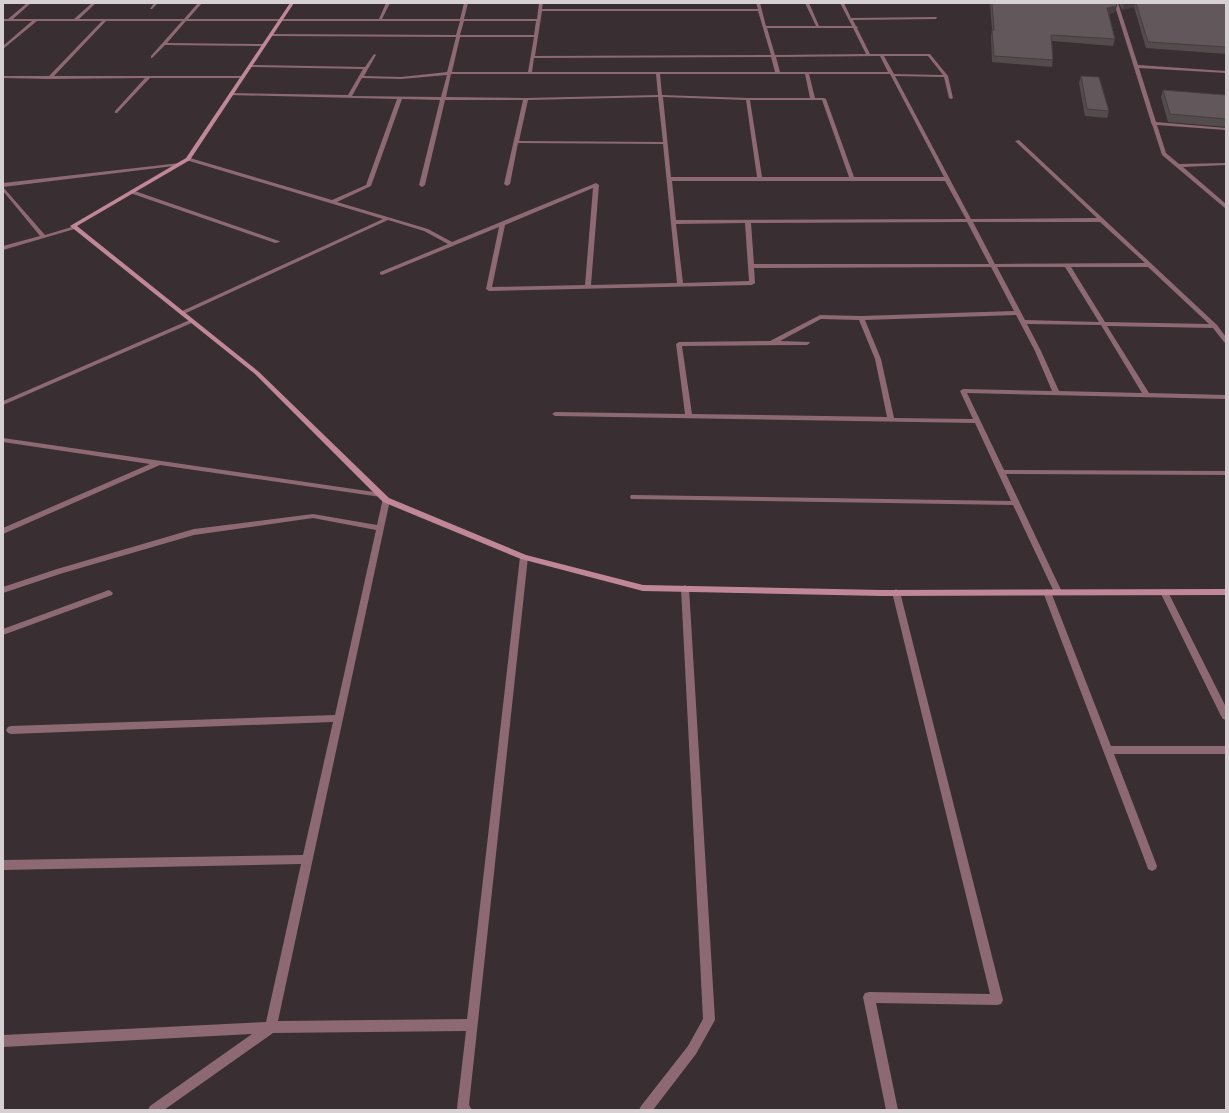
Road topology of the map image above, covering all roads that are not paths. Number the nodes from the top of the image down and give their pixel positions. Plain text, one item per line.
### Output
1 (29, 3) edge
2 (94, 3) edge
3 (156, 3) edge
4 (200, 3) edge
5 (292, 3) edge
6 (388, 3) edge
7 (466, 3) edge
8 (541, 3) edge
9 (623, 3) edge
10 (690, 3) edge
11 (758, 3) edge
12 (808, 3) edge
13 (842, 3) edge
14 (1116, 3) edge
15 (151, 8) dead end
16 (540, 10) junction
17 (624, 10) junction
18 (690, 10) junction
19 (760, 10) junction
20 (936, 18) dead end
21 (851, 19) junction
22 (3, 20) edge
23 (9, 20) junction
24 (36, 20) junction
25 (75, 20) junction
26 (105, 20) junction
27 (185, 20) junction
28 (280, 20) junction
29 (380, 20) junction
30 (462, 20) junction
31 (539, 20) junction
32 (765, 27) junction
33 (818, 27) junction
34 (856, 27) junction
35 (270, 35) junction
36 (458, 36) junction
37 (536, 36) junction
38 (164, 44) junction
39 (264, 45) junction
40 (3, 48) edge
41 (374, 55) dead end
42 (774, 56) junction
43 (869, 56) junction
44 (882, 56) junction
45 (152, 57) dead end
46 (533, 57) junction
47 (250, 66) junction
48 (1135, 66) junction
49 (366, 68) junction
50 (1226, 72) edge
51 (449, 73) junction
52 (530, 73) junction
53 (658, 73) junction
54 (778, 73) junction
55 (807, 73) junction
56 (891, 74) junction
57 (946, 76) junction
58 (3, 77) edge
59 (149, 77) junction
60 (243, 77) junction
61 (361, 77) junction
62 (49, 78) junction
63 (231, 94) junction
64 (660, 96) junction
65 (350, 97) junction
66 (400, 98) junction
67 (443, 98) junction
68 (951, 98) dead end
69 (526, 99) junction
70 (748, 99) junction
71 (814, 99) junction
72 (117, 112) dead end
73 (1153, 123) junction
74 (1226, 129) edge
75 (1018, 141) dead end
76 (516, 142) junction
77 (665, 143) junction
78 (188, 159) junction
79 (180, 164) junction
80 (1226, 164) edge
81 (1177, 166) junction
82 (669, 179) junction
83 (760, 179) junction
84 (852, 179) junction
85 (947, 179) junction
86 (507, 184) dead end
87 (422, 185) dead end
88 (3, 187) edge
89 (132, 192) junction
90 (333, 202) junction
91 (1226, 207) edge
92 (389, 218) junction
93 (1102, 220) junction
94 (970, 221) junction
95 (673, 222) junction
96 (748, 222) junction
97 (502, 224) junction
98 (75, 228) junction
99 (44, 236) junction
100 (277, 242) dead end
101 (452, 244) junction
102 (3, 248) edge
103 (992, 264) junction
104 (1068, 265) junction
105 (1150, 265) junction
106 (751, 266) junction
107 (382, 273) dead end
108 (680, 285) junction
109 (588, 286) junction
110 (182, 313) junction
111 (1018, 313) junction
112 (861, 318) junction
113 (192, 321) junction
114 (1023, 322) junction
115 (1102, 324) junction
116 (1215, 326) junction
117 (1226, 340) edge
118 (772, 343) junction
119 (807, 343) dead end
120 (1056, 393) junction
121 (1147, 396) junction
122 (1226, 397) edge
123 (3, 403) edge
124 (555, 414) dead end
125 (689, 416) junction
126 (891, 419) junction
127 (978, 421) junction
128 (3, 440) edge
129 (158, 462) junction
130 (1002, 472) junction
131 (1226, 473) edge
132 (384, 497) junction
133 (634, 497) dead end
134 (1016, 503) junction
135 (380, 528) junction
136 (3, 531) edge
137 (524, 558) junction
138 (686, 588) junction
139 (3, 590) edge
140 (896, 592) junction
141 (1047, 592) junction
142 (1058, 592) junction
143 (1164, 592) junction
144 (1226, 592) edge
145 (109, 593) dead end
146 (3, 632) edge
147 (1226, 716) edge
148 (338, 718) junction
149 (12, 730) dead end
150 (1108, 750) junction
151 (1226, 750) edge
152 (308, 858) junction
153 (3, 865) edge
154 (1152, 866) dead end
155 (473, 1025) junction
156 (271, 1027) junction
157 (3, 1041) edge
158 (154, 1110) edge
159 (466, 1110) edge
160 (645, 1110) edge
161 (892, 1110) edge

1 - 23 street
2 - 25 street
3 - 15 street
4 - 27 street
5 - 28 street
6 - 29 street
7 - 30 street
8 - 16 street
9 - 17 street
10 - 18 street
11 - 19 street
12 - 33 street
13 - 21 street
14 - 48 street
16 - 17 street
16 - 31 street
17 - 18 street
18 - 19 street
19 - 32 street
20 - 21 street
21 - 34 street
22 - 23 street
23 - 24 street
24 - 25 street
24 - 40 street
25 - 26 street
26 - 27 street
26 - 62 street
27 - 28 street
27 - 38 street
28 - 29 street
28 - 35 street
29 - 30 street
30 - 31 street
30 - 36 street
31 - 37 street
32 - 33 street
32 - 42 street
33 - 34 street
34 - 43 street
35 - 36 street
35 - 39 street
36 - 37 street
36 - 51 street
37 - 46 street
38 - 39 street
38 - 45 street
39 - 47 street
41 - 49 street
42 - 43 street
42 - 46 street
42 - 54 street
43 - 44 street
44 - 56 street
44 - 57 street
46 - 52 street
47 - 49 street
47 - 60 street
48 - 50 street
48 - 73 street
49 - 61 street
51 - 52 street
51 - 61 street
51 - 67 street
52 - 53 street
53 - 54 street
53 - 64 street
54 - 55 street
55 - 56 street
55 - 71 street
56 - 57 street
56 - 85 street
57 - 68 street
58 - 62 street
59 - 60 street
59 - 62 street
59 - 72 street
60 - 63 street
61 - 65 street
63 - 65 street
63 - 78 street
64 - 69 street
64 - 70 street
64 - 77 street
65 - 66 street
66 - 67 street
66 - 90 street
67 - 69 street
67 - 87 street
69 - 76 street
70 - 71 street
70 - 83 street
71 - 84 street
73 - 74 street
73 - 81 street
75 - 93 street
76 - 77 street
76 - 86 street
77 - 82 street
78 - 79 street
78 - 90 street
79 - 88 street
79 - 89 street
80 - 81 street
81 - 91 street
82 - 83 street
82 - 95 street
83 - 84 street
84 - 85 street
85 - 94 street
88 - 99 street
89 - 98 street
89 - 100 street
90 - 92 street
92 - 101 street
92 - 110 street
93 - 94 street
93 - 105 street
94 - 96 street
94 - 103 street
95 - 96 street
95 - 108 street
96 - 106 street
97 - 101 street
97 - 109 street
97 - 109 street
98 - 99 street
98 - 110 street
99 - 102 street
101 - 107 street
103 - 104 street
103 - 106 street
103 - 111 street
104 - 105 street
104 - 115 street
105 - 116 street
106 - 108 street
108 - 109 street
110 - 113 street
111 - 112 street
111 - 114 street
112 - 118 street
112 - 126 street
113 - 123 street
113 - 132 street
114 - 115 street
114 - 120 street
115 - 116 street
115 - 121 street
116 - 117 street
118 - 119 street
118 - 125 street
120 - 121 street
120 - 127 street
121 - 122 street
124 - 125 street
125 - 126 street
126 - 127 street
127 - 130 street
128 - 129 street
129 - 132 street
129 - 136 street
130 - 131 street
130 - 134 street
132 - 135 street
132 - 137 street
133 - 134 street
134 - 142 street
135 - 139 street
135 - 148 street
137 - 138 street
137 - 155 street
138 - 140 street
138 - 160 street
140 - 141 street
140 - 161 street
141 - 142 street
141 - 150 street
142 - 143 street
143 - 144 street
143 - 147 street
145 - 146 street
148 - 149 street
148 - 152 street
150 - 151 street
150 - 154 street
152 - 153 street
152 - 156 street
155 - 156 street
155 - 159 street
156 - 157 street
156 - 158 street

